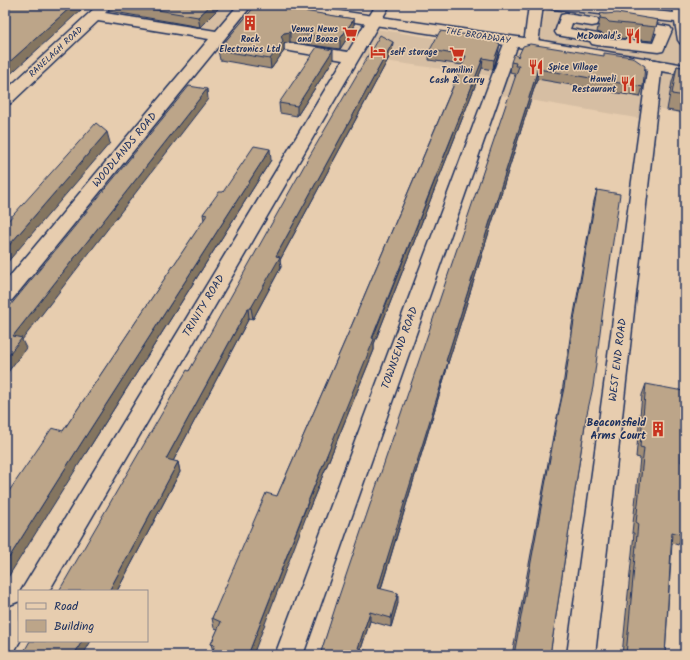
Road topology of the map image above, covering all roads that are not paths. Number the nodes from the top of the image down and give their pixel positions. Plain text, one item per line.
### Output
1 (106, 5) edge
2 (245, 5) edge
3 (270, 5) edge
4 (536, 5) edge
5 (553, 5) edge
6 (681, 11) edge
7 (378, 13) edge
8 (95, 16) junction
9 (602, 23) junction
10 (219, 36) junction
11 (685, 40) edge
12 (522, 43) junction
13 (596, 45) junction
14 (290, 47) dead end
15 (353, 57) junction
16 (655, 64) junction
17 (685, 70) edge
18 (5, 100) edge
19 (5, 295) edge
20 (35, 590) edge
21 (18, 618) edge
22 (5, 640) edge
23 (289, 655) edge
24 (582, 655) edge

1 - 8 street, RANELAGH ROAD
2 - 10 street, WOODLANDS ROAD
3 - 7 main road, THE BROADWAY
4 - 12 street, TOWNSEND ROAD
5 - 6 street
6 - 11 street
7 - 12 main road, THE BROADWAY
7 - 15 street, TRINITY ROAD
8 - 10 street
8 - 18 street, RANELAGH ROAD
9 - 13 street
9 - 13 street
9 - 13 street
10 - 19 street, WOODLANDS ROAD
12 - 13 main road, THE BROADWAY
12 - 23 street, TOWNSEND ROAD
13 - 16 main road, THE BROADWAY
14 - 15 street
15 - 20 street, TRINITY ROAD
16 - 17 main road, THE BROADWAY
16 - 24 street, WEST END ROAD
21 - 22 street

